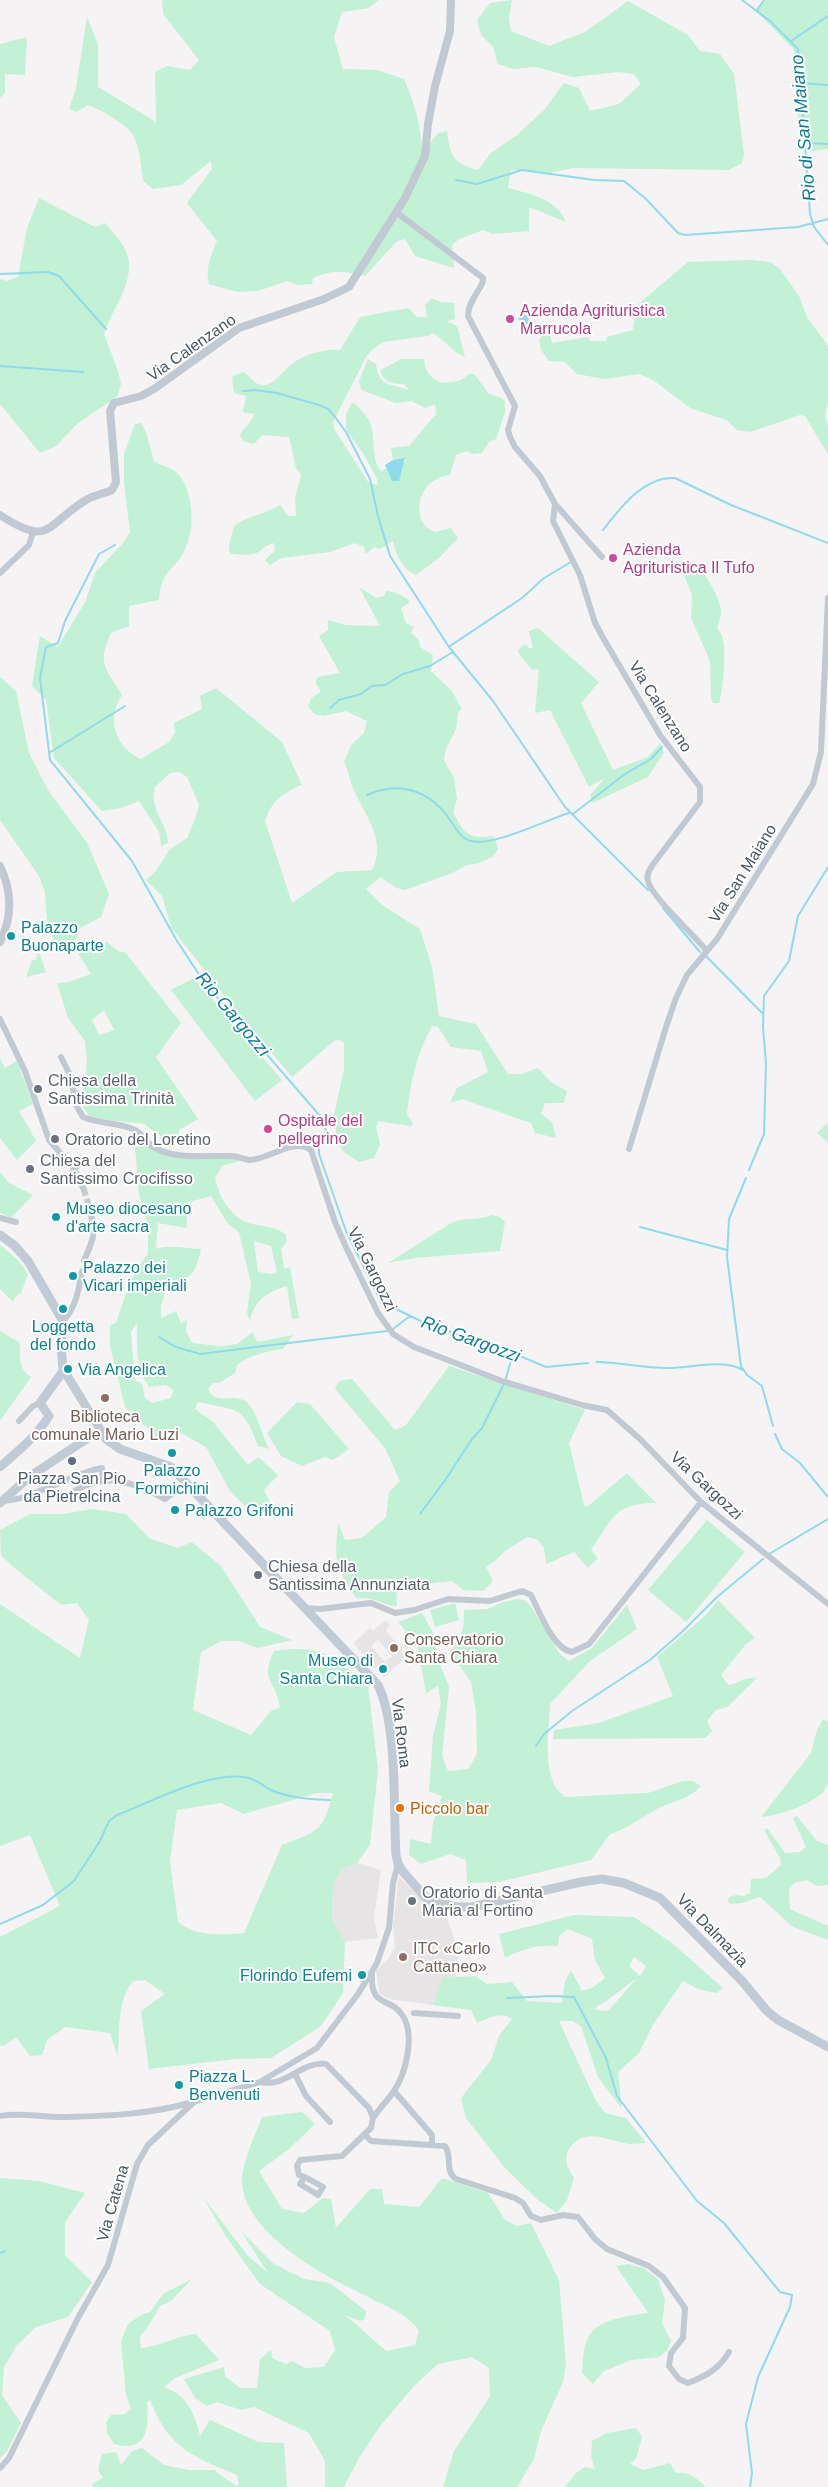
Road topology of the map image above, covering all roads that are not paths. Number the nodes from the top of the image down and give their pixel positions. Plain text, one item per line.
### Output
1 (451, 0) edge
2 (396, 212) junction
3 (555, 504) junction
4 (0, 515) edge
5 (33, 532) junction
6 (602, 557) dead end
7 (0, 574) edge
8 (828, 598) edge
9 (0, 866) edge
10 (0, 942) edge
11 (707, 951) junction
12 (0, 1019) edge
13 (0, 1028) edge
14 (7, 1032) junction
15 (61, 1057) dead end
16 (629, 1149) dead end
17 (84, 1190) tunnel mouth
18 (88, 1203) tunnel mouth
19 (0, 1218) edge
20 (16, 1222) dead end
21 (0, 1235) edge
22 (84, 1261) dead end
23 (82, 1271) dead end
24 (63, 1321) junction
25 (64, 1370) junction
26 (40, 1403) junction
27 (19, 1421) dead end
28 (100, 1430) junction
29 (0, 1467) edge
30 (104, 1480) junction
31 (186, 1483) junction
32 (65, 1496) dead end
33 (1, 1501) edge
34 (701, 1502) junction
35 (828, 1604) edge
36 (303, 1607) junction
37 (398, 1864) junction
38 (372, 1972) junction
39 (414, 2013) dead end
40 (458, 2016) dead end
41 (828, 2047) edge
42 (295, 2074) junction
43 (260, 2082) junction
44 (394, 2091) junction
45 (194, 2102) junction
46 (0, 2116) edge
47 (373, 2118) junction
48 (330, 2122) dead end
49 (365, 2135) junction
50 (432, 2144) junction
51 (305, 2176) dead end
52 (728, 2352) dead end
53 (0, 2468) edge

1 - 2 street, Via Calenzano
2 - 3 street, Via Calenzano
2 - 5 street, Via Calenzano
3 - 6 street, Via Calenzano
3 - 11 street, Via Calenzano
4 - 5 street
5 - 7 street
8 - 11 street, Via San Maiano
9 - 10 street
11 - 16 street, Via San Maiano
12 - 14 street
13 - 14 street
14 - 17 street
15 - 34 street, Via Gargozzi
18 - 22 street
19 - 20 street
21 - 24 main road
23 - 24 street
24 - 25 main road
25 - 26 main road
25 - 28 main road, Via Roma
26 - 27 street
26 - 29 main road
28 - 31 main road, Via Roma
28 - 33 main road
30 - 31 street
30 - 32 street
30 - 33 street
31 - 36 main road, Via Roma
34 - 35 street, Via Gargozzi
34 - 36 street
36 - 37 main road, Via Roma
37 - 38 street, Via Catena
37 - 41 main road, Via Dalmazia
38 - 43 street, Via Catena
38 - 44 street
39 - 40 street
42 - 43 street
42 - 47 street
42 - 48 street
43 - 45 street, Via Catena
44 - 47 street
44 - 50 street
45 - 46 street
45 - 53 street, Via Catena
47 - 49 street
49 - 50 street
49 - 51 street
50 - 52 street

